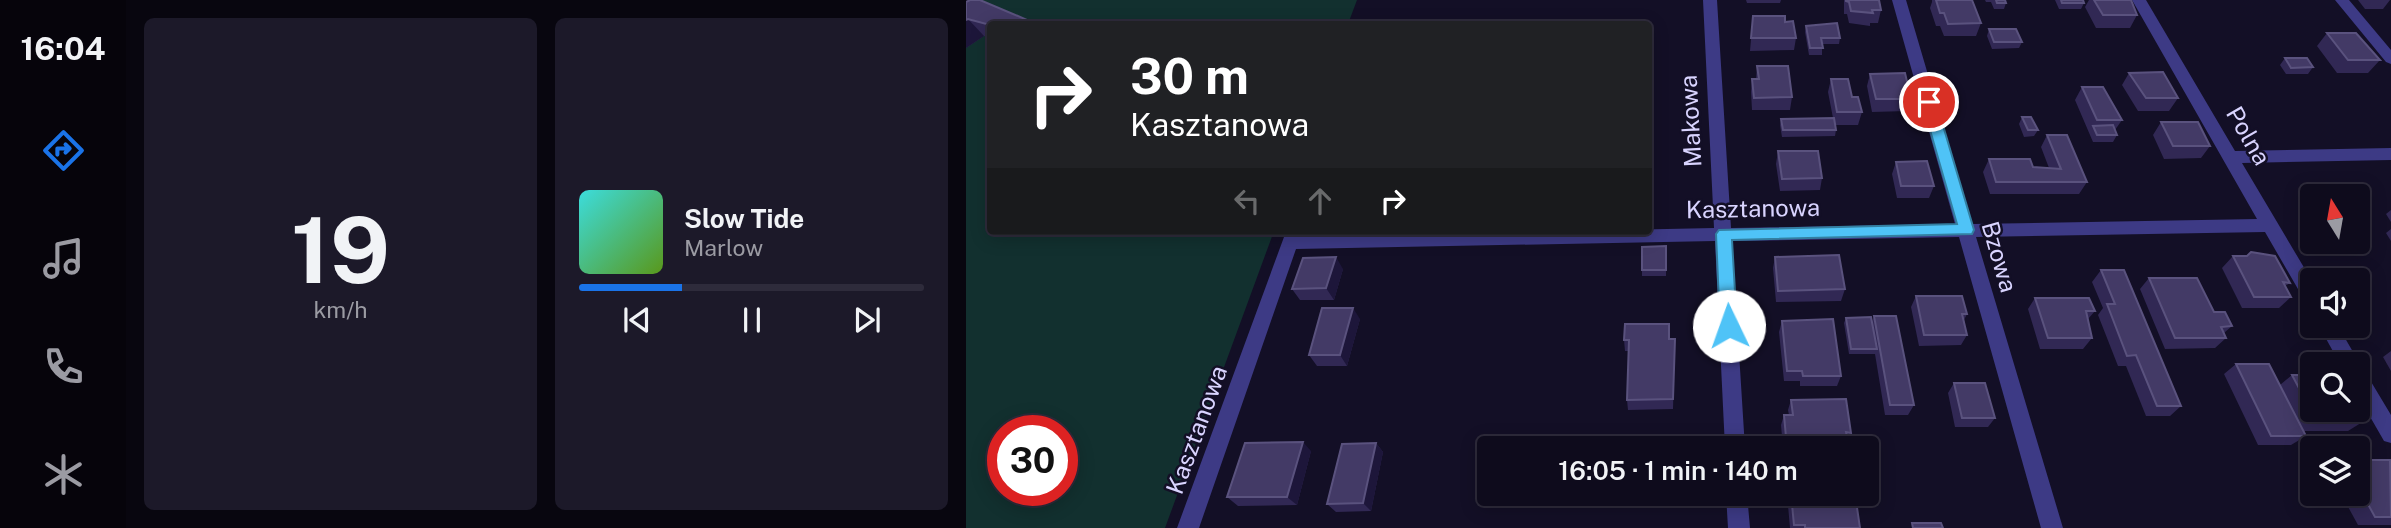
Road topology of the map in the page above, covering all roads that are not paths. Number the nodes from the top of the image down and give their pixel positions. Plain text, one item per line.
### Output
1 (1710, 0) edge
2 (1899, 0) edge
3 (2139, 0) edge
4 (2342, 0) edge
5 (2391, 59) edge
6 (2391, 154) edge
7 (2230, 157) junction
8 (2269, 225) junction
9 (1966, 230) junction
10 (1724, 234) junction
11 (2300, 278) edge
12 (2370, 398) edge
13 (2391, 434) edge
14 (1734, 436) edge
15 (1738, 506) edge
16 (1188, 528) edge
17 (1739, 528) edge
18 (2052, 528) edge

1 - 10 street, Makowa
2 - 9 street, Bzowa
3 - 7 street, Polna
4 - 5 street
6 - 7 street
7 - 8 street, Polna
8 - 9 street, Kasztanowa
8 - 11 street, Polna
9 - 10 street, Kasztanowa
9 - 18 street, Bzowa
10 - 14 street, Makowa
10 - 16 street, Kasztanowa
12 - 13 street
15 - 17 street

